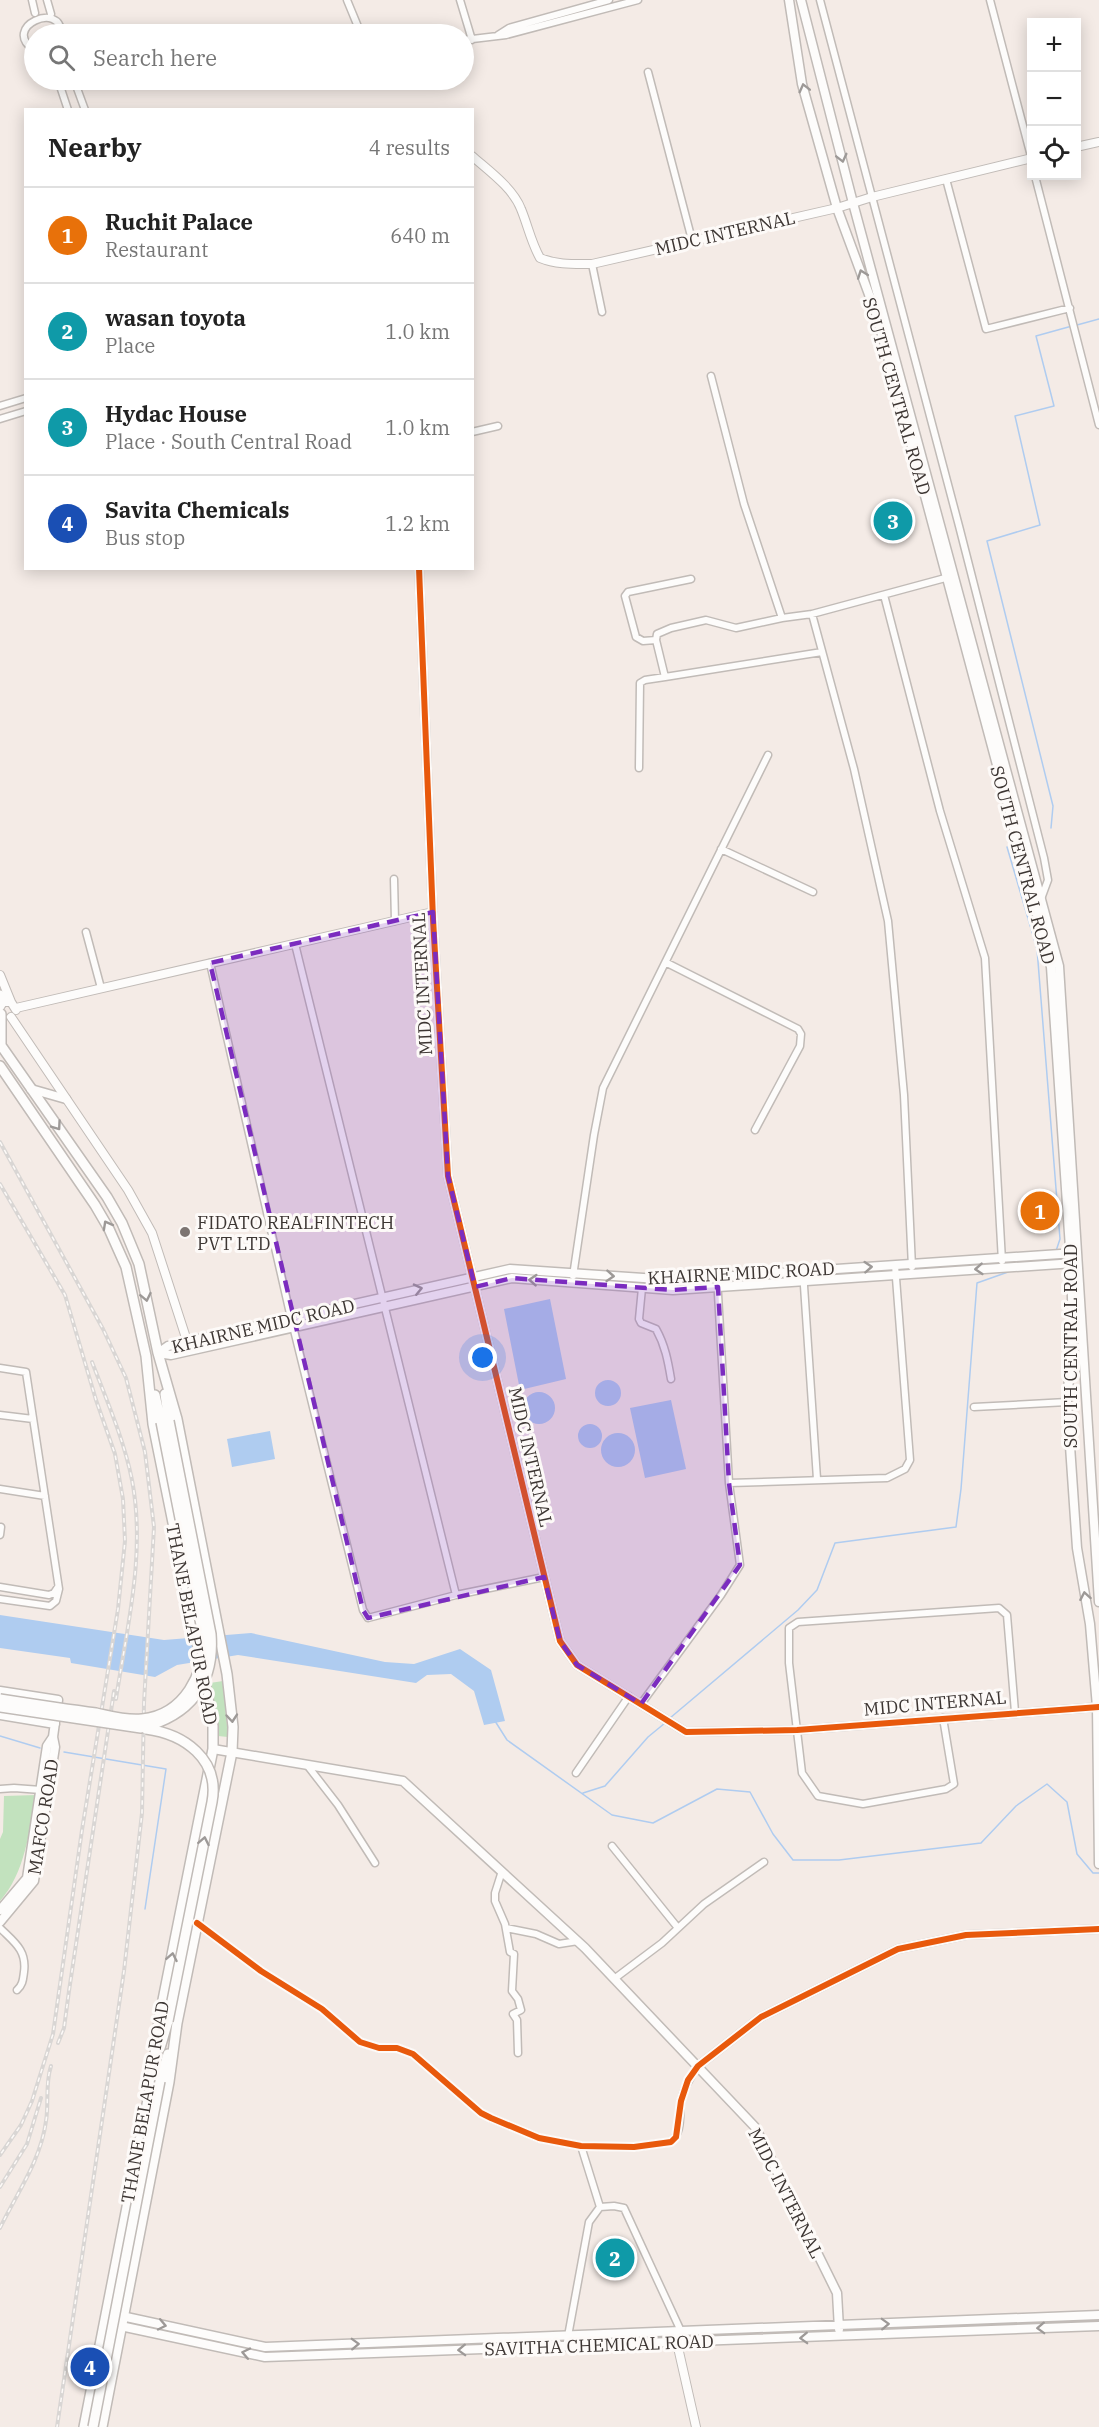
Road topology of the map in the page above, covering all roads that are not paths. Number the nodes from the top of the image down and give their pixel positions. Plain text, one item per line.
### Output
1 (32, 0) edge
2 (47, 0) edge
3 (347, 0) edge
4 (460, 0) edge
5 (609, 0) edge
6 (638, 0) edge
7 (789, 0) edge
8 (801, 0) edge
9 (820, 0) edge
10 (990, 0) edge
11 (35, 13) junction
12 (51, 14) junction
13 (25, 24) edge
14 (60, 24) edge
15 (357, 24) edge
16 (467, 24) edge
17 (498, 36) junction
18 (474, 40) edge
19 (648, 72) dead end
20 (61, 90) edge
21 (78, 90) edge
22 (67, 108) edge
23 (84, 108) edge
24 (1099, 142) edge
25 (1027, 143) edge
26 (1081, 146) edge
27 (474, 158) edge
28 (1027, 160) edge
29 (946, 179) junction
30 (1036, 180) edge
31 (872, 197) junction
32 (853, 203) junction
33 (837, 208) junction
34 (692, 240) junction
35 (592, 264) junction
36 (1071, 310) junction
37 (602, 312) dead end
38 (711, 376) dead end
39 (1099, 387) edge
40 (1090, 390) junction
41 (24, 399) edge
42 (0, 406) edge
43 (24, 412) edge
44 (0, 419) edge
45 (1099, 425) edge
46 (498, 426) dead end
47 (474, 432) edge
48 (419, 570) edge
49 (950, 576) junction
50 (691, 579) dead end
51 (884, 595) junction
52 (812, 614) junction
53 (782, 618) junction
54 (656, 640) junction
55 (822, 652) junction
56 (665, 677) junction
57 (768, 755) dead end
58 (639, 768) dead end
59 (721, 849) junction
60 (394, 879) dead end
61 (813, 892) dead end
62 (1041, 899) junction
63 (433, 912) junction
64 (395, 921) junction
65 (86, 932) dead end
66 (295, 944) junction
67 (210, 963) junction
68 (667, 963) junction
69 (0, 975) edge
70 (101, 988) junction
71 (4, 1006) edge
72 (1, 1045) edge
73 (0, 1066) edge
74 (31, 1089) junction
75 (66, 1099) junction
76 (755, 1130) dead end
77 (1075, 1258) junction
78 (1002, 1263) junction
79 (912, 1264) junction
80 (895, 1265) junction
81 (803, 1271) junction
82 (912, 1274) junction
83 (896, 1275) junction
84 (473, 1277) junction
85 (717, 1277) junction
86 (573, 1278) junction
87 (804, 1281) junction
88 (475, 1287) junction
89 (718, 1287) junction
90 (642, 1288) junction
91 (382, 1298) junction
92 (384, 1307) junction
93 (291, 1318) junction
94 (293, 1328) junction
95 (187, 1341) junction
96 (190, 1351) junction
97 (158, 1353) junction
98 (146, 1356) junction
99 (0, 1368) edge
100 (671, 1379) dead end
101 (1068, 1402) junction
102 (974, 1407) dead end
103 (0, 1415) edge
104 (33, 1419) junction
105 (165, 1421) junction
106 (817, 1479) junction
107 (729, 1483) junction
108 (0, 1489) edge
109 (45, 1496) junction
110 (1, 1527) edge
111 (0, 1535) edge
112 (544, 1577) junction
113 (59, 1584) junction
114 (0, 1587) edge
115 (456, 1595) junction
116 (0, 1599) edge
117 (1099, 1602) edge
118 (0, 1691) edge
119 (629, 1696) junction
120 (0, 1699) edge
121 (641, 1704) junction
122 (0, 1707) edge
123 (1098, 1707) edge
124 (1015, 1712) junction
125 (0, 1715) edge
126 (943, 1718) junction
127 (55, 1724) junction
128 (141, 1728) junction
129 (797, 1730) junction
130 (53, 1737) junction
131 (213, 1749) junction
132 (232, 1752) junction
133 (306, 1764) junction
134 (576, 1773) dead end
135 (0, 1789) edge
136 (41, 1790) junction
137 (612, 1846) dead end
138 (764, 1862) dead end
139 (375, 1863) dead end
140 (1099, 1864) edge
141 (502, 1871) junction
142 (0, 1910) edge
143 (0, 1922) edge
144 (197, 1923) junction
145 (0, 1928) edge
146 (506, 1928) junction
147 (678, 1928) junction
148 (1099, 1929) edge
149 (578, 1941) junction
150 (614, 1978) junction
151 (17, 1990) dead end
152 (173, 2022) junction
153 (518, 2053) dead end
154 (698, 2066) junction
155 (156, 2080) junction
156 (581, 2146) junction
157 (600, 2207) junction
158 (105, 2312) junction
159 (1099, 2315) edge
160 (122, 2316) junction
161 (103, 2323) junction
162 (120, 2326) junction
163 (839, 2326) junction
164 (1099, 2326) edge
165 (677, 2332) junction
166 (567, 2336) junction
167 (839, 2336) junction
168 (681, 2342) junction
169 (566, 2347) junction
170 (84, 2427) edge
171 (93, 2427) edge
172 (102, 2427) edge
173 (696, 2427) edge

1 - 11 street
2 - 12 street
3 - 15 street
4 - 16 street
5 - 17 street
6 - 17 street
33 -> 7 main road, SOUTH CENTRAL ROAD
8 -> 32 main road, SOUTH CENTRAL ROAD
9 - 31 street
10 - 25 street
11 - 12 street
11 - 13 street
12 - 14 street
17 - 18 street
19 - 34 street
20 - 22 street
21 - 23 street
24 - 26 street
27 - 35 street, MIDC INTERNAL
28 - 29 street, MIDC INTERNAL
29 - 31 street, MIDC INTERNAL
29 - 36 street
30 - 36 street
31 - 32 street, MIDC INTERNAL
31 - 62 street
32 - 33 street, MIDC INTERNAL
32 - 49 main road, SOUTH CENTRAL ROAD
33 - 34 street, MIDC INTERNAL
49 -> 33 main road, SOUTH CENTRAL ROAD
34 - 35 street, MIDC INTERNAL
35 - 37 street
36 - 40 street
38 - 53 street
39 - 40 street
40 - 45 street
41 - 42 street
43 - 44 street
46 - 47 street
48 - 63 street, MIDC INTERNAL
49 - 51 street
49 - 62 main road, SOUTH CENTRAL ROAD
49 - 77 main road, SOUTH CENTRAL ROAD
50 - 54 street
51 - 52 street
51 - 78 street
52 - 53 street
52 - 55 street
53 - 54 street
54 - 56 street
55 - 56 street
55 - 79 street
56 - 58 street
57 - 59 street
59 - 61 street
59 - 68 street
60 - 64 street
62 - 77 main road, SOUTH CENTRAL ROAD
63 - 64 street
63 - 84 street, MIDC INTERNAL
64 - 66 street
65 - 70 street
66 - 67 street
66 - 91 street
67 - 70 street
67 - 93 street
68 - 76 street
68 - 86 street
69 - 71 street
70 - 71 street
71 - 72 main road
71 - 75 street
72 - 74 main road, THANE BELAPUR ROAD
98 -> 73 main road, THANE BELAPUR ROAD
74 - 75 main road
74 -> 97 main road, THANE BELAPUR ROAD
75 - 95 street
77 - 78 main road, KHAIRNE MIDC ROAD
77 - 101 main road, SOUTH CENTRAL ROAD
77 - 117 main road, SOUTH CENTRAL ROAD
78 - 79 main road, KHAIRNE MIDC ROAD
78 -> 82 main road, KHAIRNE MIDC ROAD
79 - 80 main road, KHAIRNE MIDC ROAD
79 - 82 street
81 -> 80 main road, KHAIRNE MIDC ROAD
80 - 83 street
81 - 85 main road, KHAIRNE MIDC ROAD
81 - 87 street
82 - 83 main road, KHAIRNE MIDC ROAD
83 - 87 main road, KHAIRNE MIDC ROAD
83 - 106 street
84 - 86 main road, KHAIRNE MIDC ROAD
84 - 88 street, MIDC INTERNAL
91 -> 84 main road, KHAIRNE MIDC ROAD
86 -> 85 main road, KHAIRNE MIDC ROAD
85 - 89 street
86 -> 88 main road, KHAIRNE MIDC ROAD
86 - 90 main road, KHAIRNE MIDC ROAD
87 - 89 main road, KHAIRNE MIDC ROAD
87 - 106 street
88 - 92 main road, KHAIRNE MIDC ROAD
88 - 112 street, MIDC INTERNAL
89 - 90 main road, KHAIRNE MIDC ROAD
89 - 107 street
90 - 100 street
91 - 92 street
91 - 93 main road, KHAIRNE MIDC ROAD
92 - 94 main road, KHAIRNE MIDC ROAD
92 - 115 street
93 - 94 street
93 - 95 main road, KHAIRNE MIDC ROAD
94 - 96 main road, KHAIRNE MIDC ROAD
94 - 115 street
95 - 96 street
95 - 97 main road, KHAIRNE MIDC ROAD
96 - 97 main road, KHAIRNE MIDC ROAD
97 - 105 main road
97 -> 132 main road, THANE BELAPUR ROAD
98 - 105 main road
98 - 131 main road, THANE BELAPUR ROAD
99 - 104 street
101 - 102 street
123 -> 101 main road, SOUTH CENTRAL ROAD
103 - 104 street
104 - 109 street
105 - 120 main road, bridge
105 - 128 main road, bridge
106 - 107 street
107 - 121 street
108 - 109 street
109 - 113 street
110 - 111 street
112 - 115 street
112 - 119 street, MIDC INTERNAL
113 - 114 street
113 - 116 street
118 - 127 main road, MAFCO ROAD
119 - 121 street, MIDC INTERNAL
119 - 134 street
121 - 129 street, MIDC INTERNAL
122 - 128 main road, bridge
123 - 124 street, MIDC INTERNAL
123 - 140 main road, SOUTH CENTRAL ROAD
124 - 126 street, MIDC INTERNAL
124 - 129 street
125 - 127 main road
126 - 129 street, MIDC INTERNAL
126 - 129 street
127 - 130 main road, MAFCO ROAD
152 -> 128 main road, bridge
130 - 136 main road, MAFCO ROAD
130 - 143 main road, MAFCO ROAD
131 - 132 main road, MIDC INTERNAL
155 -> 131 main road, THANE BELAPUR ROAD
132 - 133 main road, MIDC INTERNAL
132 - 144 main road, THANE BELAPUR ROAD
133 - 139 street
133 - 141 main road, MIDC INTERNAL
135 - 136 street
136 - 142 main road, MAFCO ROAD
137 - 147 street
138 - 147 street
141 - 146 street
141 - 149 main road, MIDC INTERNAL
144 - 152 main road, THANE BELAPUR ROAD
144 - 156 street
145 - 151 street
146 - 149 street
146 - 153 street
147 - 150 street
148 - 154 street
149 - 150 main road, MIDC INTERNAL
150 - 154 main road, MIDC INTERNAL
152 - 155 main road
152 - 160 main road
154 - 156 street
154 - 163 main road, MIDC INTERNAL
155 - 158 main road, THANE BELAPUR ROAD
155 - 171 main road, bridge
156 - 157 street
157 - 165 street
157 - 166 street
158 - 160 main road, SAVITHA CHEMICAL ROAD
158 - 161 main road, THANE BELAPUR ROAD
163 -> 159 main road, SAVITHA CHEMICAL ROAD
160 - 162 main road
160 -> 166 main road, SAVITHA CHEMICAL ROAD
161 - 162 main road, SAVITHA CHEMICAL ROAD
161 - 170 main road, THANE BELAPUR ROAD
169 -> 162 main road, SAVITHA CHEMICAL ROAD
162 - 172 main road
163 - 165 main road, SAVITHA CHEMICAL ROAD
163 - 167 main road, MIDC INTERNAL
164 -> 167 main road, SAVITHA CHEMICAL ROAD
165 - 166 main road, SAVITHA CHEMICAL ROAD
165 - 168 street
166 - 169 street
167 -> 168 main road, SAVITHA CHEMICAL ROAD
168 - 169 main road, SAVITHA CHEMICAL ROAD
168 - 173 street

